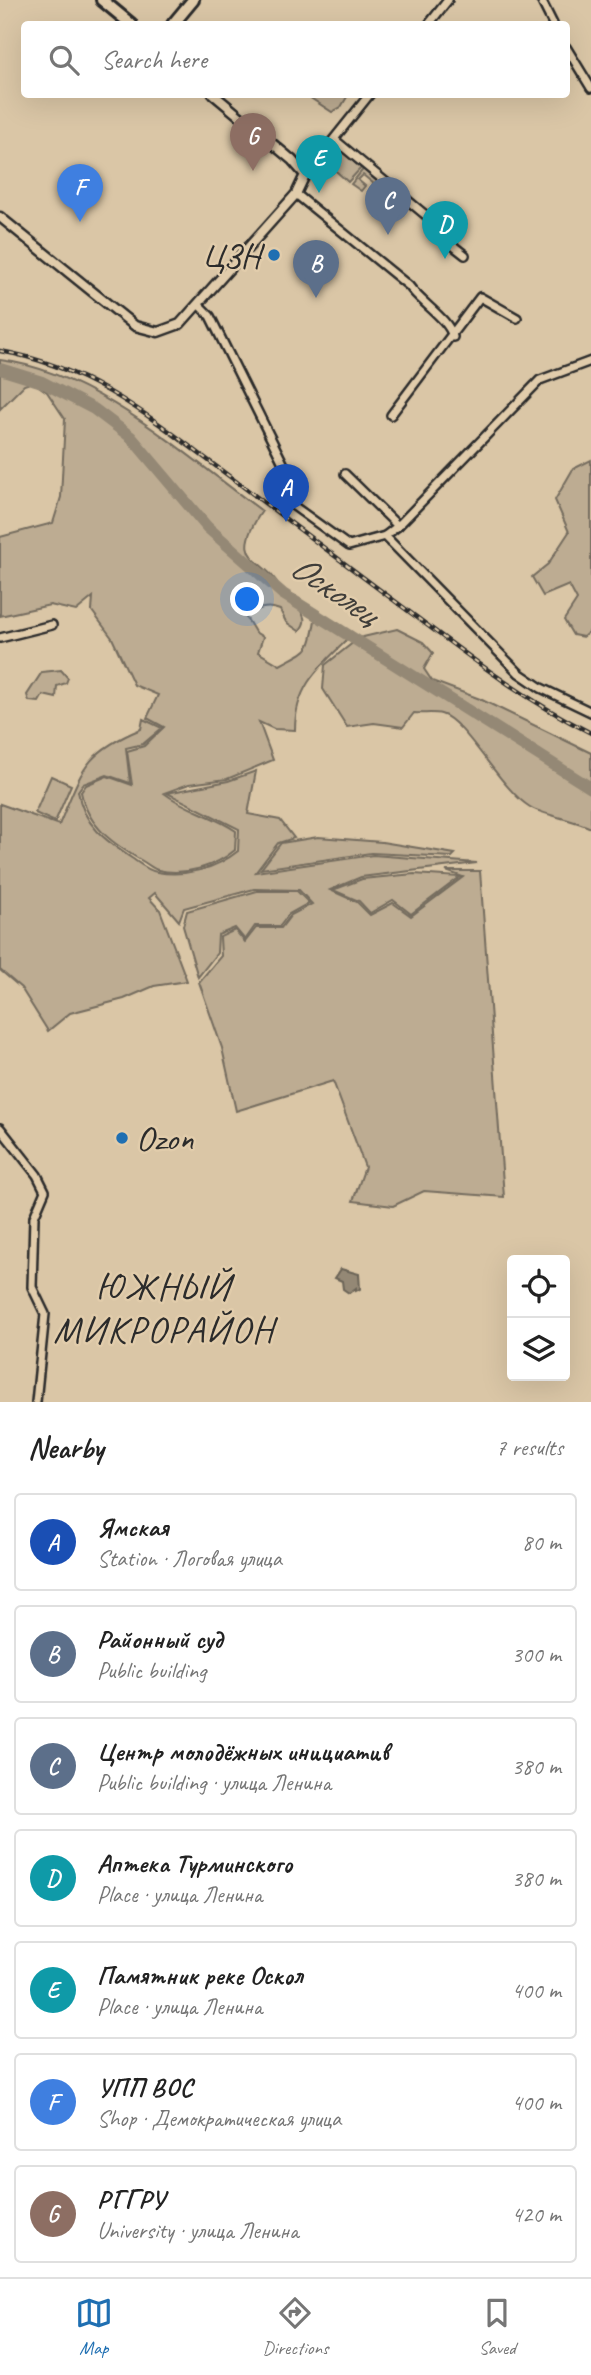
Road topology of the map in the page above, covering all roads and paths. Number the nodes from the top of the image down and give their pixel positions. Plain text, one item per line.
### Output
1 (102, 0) edge
2 (193, 0) edge
3 (448, 0) edge
4 (541, 0) edge
5 (127, 21) edge
6 (176, 21) edge
7 (431, 21) edge
8 (552, 21) edge
9 (570, 54) edge
10 (591, 88) edge
11 (219, 98) edge
12 (367, 98) edge
13 (335, 140) junction
14 (305, 175) junction
15 (296, 194) junction
16 (0, 217) edge
17 (465, 255) dead end
18 (199, 305) junction
19 (517, 318) dead end
20 (453, 337) junction
21 (591, 361) edge
22 (391, 415) dead end
23 (345, 474) dead end
24 (398, 526) junction
25 (385, 536) junction
26 (52, 625) dead end
27 (0, 638) edge
28 (591, 712) edge
29 (0, 1128) edge
30 (36, 1402) edge

1 - 5 main road
2 - 6 main road
3 - 7 street
4 - 8 street
9 - 10 street
11 - 14 street
12 - 13 street
13 - 14 street
13 - 17 street
14 - 15 street
15 - 18 street
15 - 20 street
16 - 18 street
18 - 25 street
19 - 20 street
20 - 22 street
21 - 24 street
23 - 24 street
24 - 25 street
25 - 28 street
26 - 27 street
29 - 30 street

